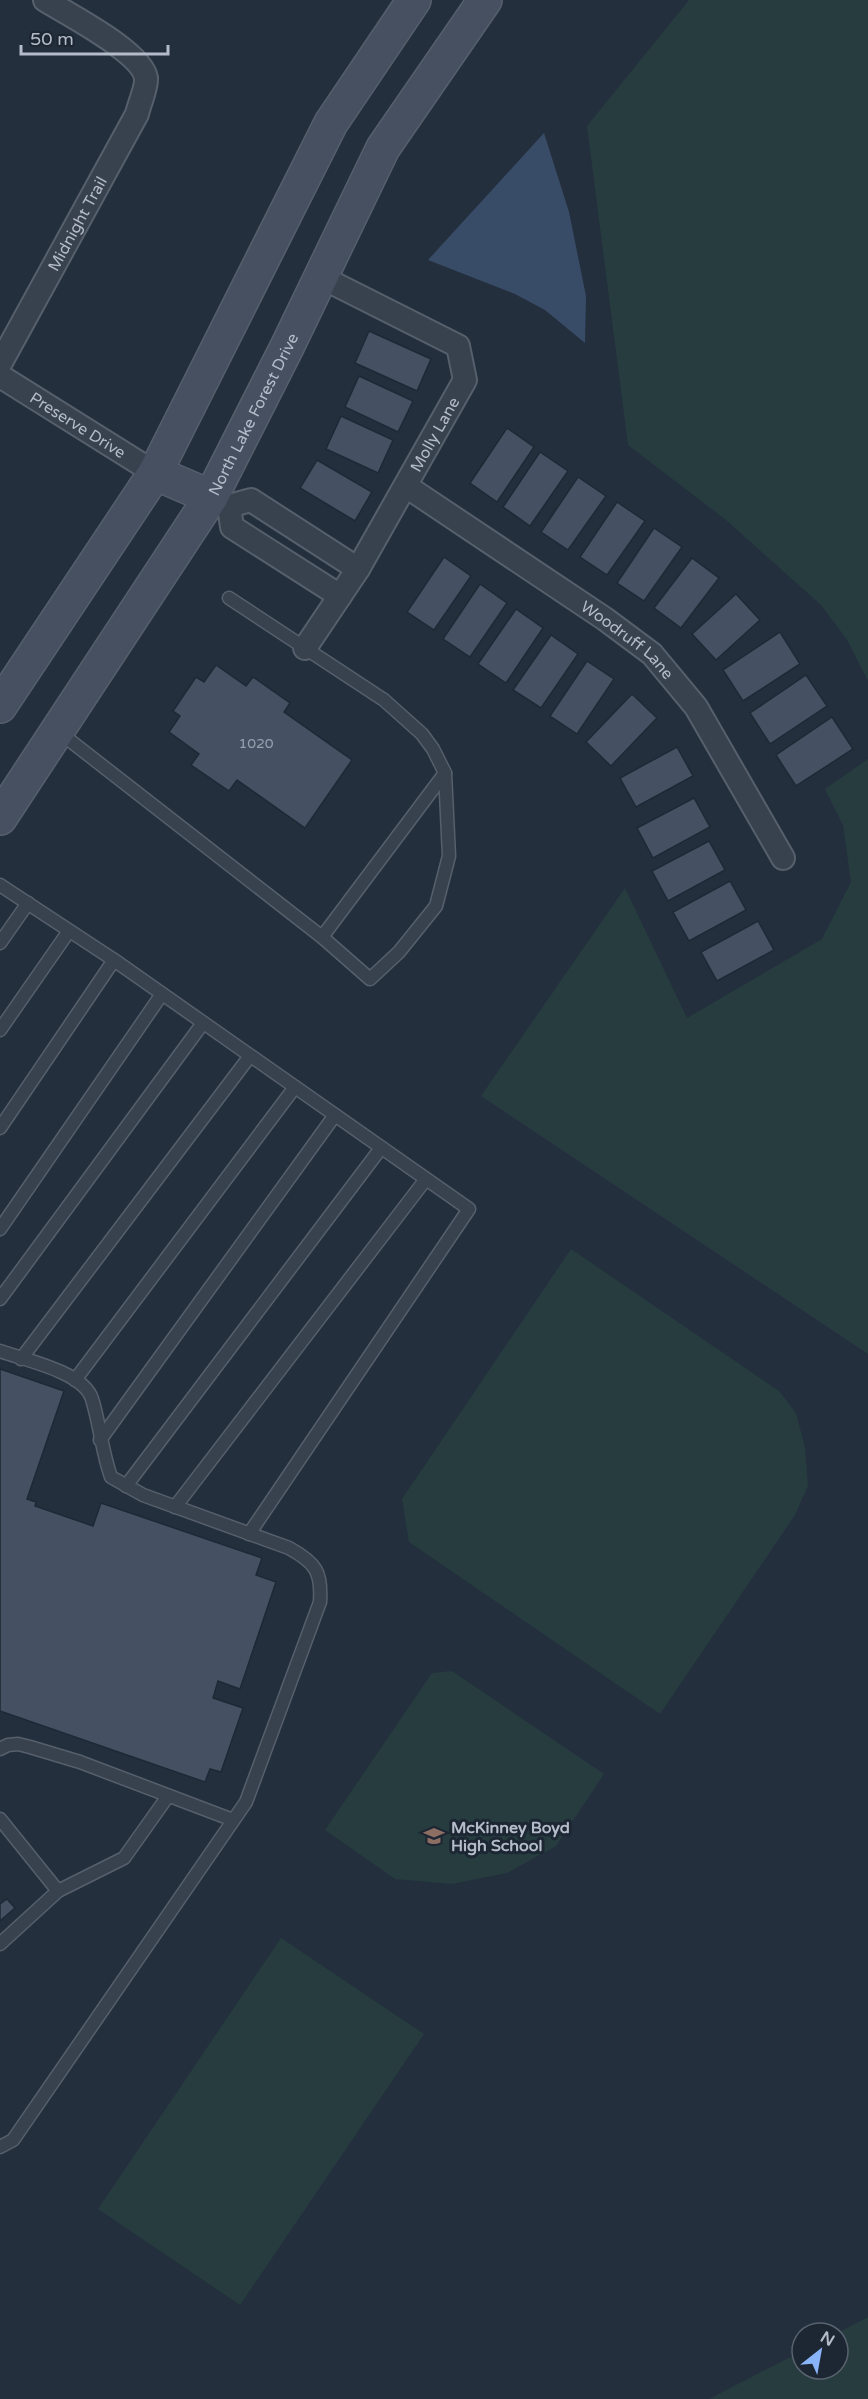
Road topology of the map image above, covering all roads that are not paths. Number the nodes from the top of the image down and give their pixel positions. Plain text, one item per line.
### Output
1 (45, 0) edge
2 (414, 0) edge
3 (485, 0) edge
4 (321, 278) junction
5 (0, 364) edge
6 (0, 376) edge
7 (155, 473) junction
8 (406, 486) junction
9 (220, 501) junction
10 (358, 569) junction
11 (340, 596) junction
12 (229, 598) dead end
13 (305, 648) junction
14 (0, 706) edge
15 (58, 732) junction
16 (445, 773) junction
17 (0, 818) edge
18 (783, 858) dead end
19 (0, 885) edge
20 (28, 903) junction
21 (69, 931) junction
22 (322, 937) junction
23 (0, 943) edge
24 (114, 960) junction
25 (162, 994) junction
26 (203, 1023) junction
27 (0, 1030) edge
28 (250, 1056) junction
29 (295, 1087) junction
30 (335, 1115) junction
31 (0, 1128) edge
32 (381, 1148) junction
33 (426, 1179) junction
34 (0, 1229) edge
35 (0, 1299) edge
36 (0, 1351) edge
37 (21, 1359) junction
38 (75, 1380) junction
39 (100, 1440) junction
40 (126, 1486) junction
41 (175, 1507) junction
42 (249, 1534) junction
43 (0, 1749) edge
44 (168, 1796) junction
45 (0, 1819) edge
46 (233, 1820) junction
47 (58, 1892) junction
48 (0, 1944) edge
49 (0, 2147) edge

1 - 5 street, Midnight Trail
2 - 7 main road
3 - 4 main road, North Lake Forest Drive
4 - 8 street, Molly Lane
4 - 9 main road, North Lake Forest Drive
6 - 7 street, Preserve Drive
7 - 9 main road
7 - 14 main road
8 - 10 street, Molly Lane
8 - 18 street, Woodruff Lane
9 - 10 street
9 - 11 street
9 - 15 main road, North Lake Forest Drive
10 - 11 street, Molly Lane
11 - 13 street, Molly Lane
12 - 13 lane
13 - 16 lane
15 - 17 main road, North Lake Forest Drive
15 - 22 lane
16 - 22 lane
16 - 22 lane
19 - 20 lane
20 - 21 lane
20 - 23 lane
21 - 24 lane
21 - 27 lane
24 - 25 lane
24 - 31 lane
25 - 26 lane
25 - 34 lane
26 - 28 lane
26 - 35 lane
28 - 29 lane
28 - 37 lane
29 - 30 lane
29 - 38 lane
30 - 32 lane
30 - 39 lane
32 - 33 lane
32 - 40 lane
33 - 41 lane
33 - 42 lane
36 - 37 lane
37 - 38 lane
38 - 39 lane
39 - 40 lane
40 - 41 lane
41 - 42 lane
42 - 46 lane
43 - 44 lane
44 - 46 lane
44 - 47 lane
45 - 47 lane
46 - 49 lane
47 - 48 lane

